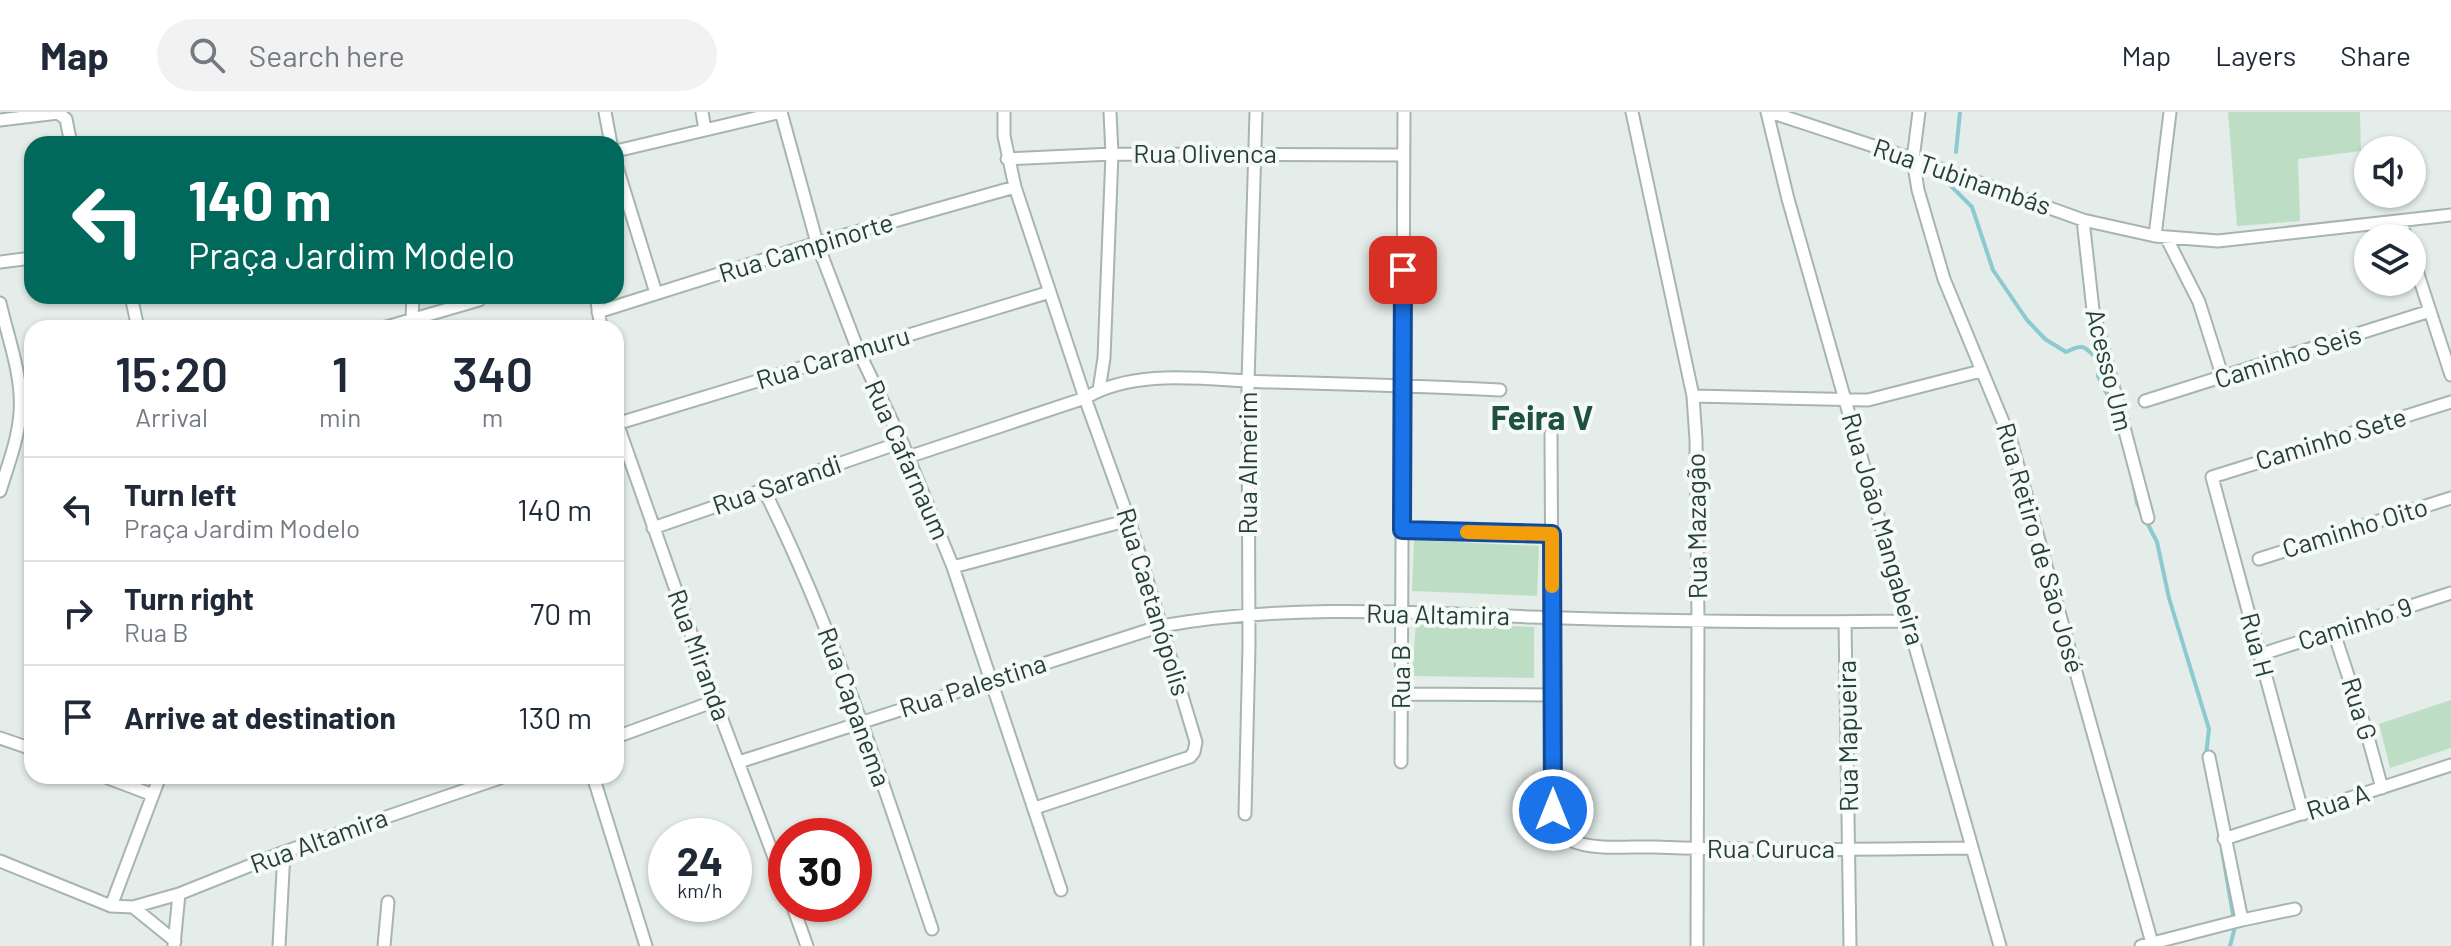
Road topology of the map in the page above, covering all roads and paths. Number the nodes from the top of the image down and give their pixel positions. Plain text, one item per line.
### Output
1 (605, 112) edge
2 (702, 112) edge
3 (781, 112) edge
4 (1004, 112) edge
5 (1110, 112) edge
6 (1256, 112) edge
7 (1404, 112) edge
8 (1632, 112) edge
9 (1769, 112) edge
10 (1919, 112) edge
11 (2170, 112) edge
12 (0, 120) edge
13 (705, 130) junction
14 (70, 136) edge
15 (610, 136) edge
16 (624, 149) edge
17 (1255, 153) junction
18 (1112, 154) junction
19 (1402, 155) junction
20 (1007, 159) junction
21 (1913, 159) junction
22 (1015, 187) junction
23 (624, 190) edge
24 (2451, 215) edge
25 (2083, 220) junction
26 (2401, 222) joint
27 (2160, 236) junction
28 (817, 243) junction
29 (24, 259) edge
30 (0, 262) edge
31 (1050, 292) junction
32 (656, 293) junction
33 (2425, 296) edge
34 (0, 303) edge
35 (624, 303) edge
36 (468, 304) edge
37 (597, 304) edge
38 (622, 304) edge
39 (2430, 311) junction
40 (598, 312) junction
41 (422, 320) edge
42 (600, 320) edge
43 (858, 350) junction
44 (1981, 371) junction
45 (2451, 375) edge
46 (2223, 378) junction
47 (1248, 382) junction
48 (1403, 385) junction
49 (1099, 390) junction
50 (1500, 390) dead end
51 (1693, 396) junction
52 (1085, 398) junction
53 (1846, 399) junction
54 (2145, 401) dead end
55 (2451, 402) edge
56 (624, 420) edge
57 (1551, 434) dead end
58 (902, 442) junction
59 (624, 445) edge
60 (908, 457) junction
61 (2212, 477) joint
62 (764, 490) junction
63 (0, 491) edge
64 (2451, 498) edge
65 (2148, 518) dead end
66 (1129, 520) junction
67 (653, 528) junction
68 (1402, 530) junction
69 (1552, 534) junction
70 (2259, 559) dead end
71 (953, 567) junction
72 (2451, 593) edge
73 (1401, 612) junction
74 (1248, 615) junction
75 (1552, 618) junction
76 (1698, 621) junction
77 (1908, 621) junction
78 (1845, 622) junction
79 (1161, 626) junction
80 (2333, 630) junction
81 (2259, 655) junction
82 (991, 679) junction
83 (1402, 694) junction
84 (1552, 695) junction
85 (715, 701) junction
86 (862, 722) junction
87 (624, 734) edge
88 (0, 738) edge
89 (24, 746) edge
90 (2209, 757) dead end
91 (739, 762) junction
92 (1401, 762) dead end
93 (2451, 765) edge
94 (124, 784) edge
95 (157, 784) edge
96 (483, 784) edge
97 (595, 784) edge
98 (2382, 788) junction
99 (153, 795) junction
100 (1035, 808) junction
101 (1245, 814) dead end
102 (2303, 814) junction
103 (2224, 839) junction
104 (768, 840) edge
105 (1972, 848) junction
106 (1697, 849) junction
107 (1850, 849) junction
108 (284, 852) junction
109 (0, 861) edge
110 (1061, 890) dead end
111 (179, 894) junction
112 (388, 902) dead end
113 (111, 906) junction
114 (133, 907) junction
115 (2295, 909) dead end
116 (2238, 921) junction
117 (798, 922) edge
118 (932, 929) dead end
119 (174, 943) edge
120 (2146, 944) edge
121 (387, 945) edge
122 (279, 946) edge
123 (646, 946) edge
124 (807, 946) edge
125 (1697, 946) edge
126 (1850, 946) edge
127 (2000, 946) edge

1 - 15 street
2 - 13 street
3 - 13 street
3 - 28 street, Rua Cafarnaum
4 - 20 street, Rua Caetanópolis
5 - 18 street
6 - 17 street, Rua Almerim
7 - 19 street, Rua B
8 - 51 street, Rua Mazagão
9 - 21 street, Rua Tubinambás
9 - 53 street, Rua João Mangabeira
10 - 21 street, Rua Retiro de São José
11 - 27 street
12 - 14 street
13 - 16 street
17 - 18 street, Rua Olivenca
17 - 19 street, Rua Olivenca
17 - 47 street, Rua Almerim
18 - 20 street, Rua Olivenca
18 - 49 street
19 - 48 street, Rua B
20 - 22 street, Rua Caetanópolis
21 - 25 street, Rua Tubinambás
21 - 44 street, Rua Retiro de São José
22 - 28 street, Rua Campinorte
22 - 31 street, Rua Caetanópolis
23 - 32 street
24 - 26 street, Rua Tubinambás
25 - 27 street, Rua Tubinambás
25 - 65 street, Acesso Um
26 - 27 street, Rua Tubinambás
27 - 46 street
28 - 32 street, Rua Campinorte
28 - 43 street, Rua Cafarnaum
29 - 30 street
31 - 43 street, Rua Caramuru
31 - 52 street, Rua Caetanópolis
32 - 35 street, Rua Campinorte
33 - 39 street
34 - 63 street
36 - 41 street
37 - 40 street
38 - 40 street, Rua Campinorte
39 - 45 street
39 - 46 street, Caminho Seis
40 - 42 street
43 - 56 street, Rua Caramuru
43 - 58 street, Rua Cafarnaum
44 - 53 street
44 - 120 street, Rua Retiro de São José
46 - 54 street, Caminho Seis
47 - 48 street
47 - 49 street
47 - 74 street, Rua Almerim
48 - 50 street
48 - 68 street, Rua B
49 - 52 street
51 - 53 street
51 - 76 street, Rua Mazagão
52 - 60 street
52 - 66 street, Rua Caetanópolis
53 - 77 street, Rua João Mangabeira
55 - 61 street, Caminho Sete
57 - 69 street
58 - 60 street, Rua Cafarnaum
58 - 62 street, Rua Sarandi
59 - 67 street, Rua Miranda
60 - 71 street, Rua Cafarnaum
61 - 81 street, Rua H
62 - 67 street, Rua Sarandi
62 - 86 street, Rua Capanema
64 - 70 street, Caminho Oito
66 - 71 street
66 - 79 street, Rua Caetanópolis
67 - 85 street, Rua Miranda
68 - 69 street
68 - 73 street, Rua B
69 - 75 street
71 - 82 street, Rua Cafarnaum
72 - 80 street, Caminho 9
73 - 74 street, Rua Altamira
73 - 75 street, Rua Altamira
73 - 83 street, Rua B
74 - 79 street, Rua Altamira
74 - 101 street, Rua Almerim
75 - 76 street, Rua Altamira
75 - 84 street
76 - 78 street, Rua Altamira
76 - 106 street, Rua Mazagão
77 - 78 street, Rua Altamira
77 - 105 street, Rua João Mangabeira
78 - 107 street, Rua Mapueira
79 - 82 street, Rua Palestina
79 - 100 street, Rua Caetanópolis
80 - 81 street, Caminho 9
80 - 98 street, Rua G
81 - 102 street, Rua H
82 - 86 street, Rua Palestina
82 - 100 street, Rua Cafarnaum
83 - 84 street
83 - 92 street, Rua B
84 - 106 street, Rua Curuca
85 - 87 street
85 - 91 street, Rua Miranda
86 - 91 street, Rua Palestina
86 - 118 street, Rua Capanema
88 - 89 street
90 - 103 street
91 - 104 street, Rua Miranda
93 - 98 street, Rua A
94 - 99 street
95 - 99 street
96 - 108 street, Rua Altamira
97 - 123 street
98 - 102 street, Rua A
99 - 113 street
100 - 110 street, Rua Cafarnaum
102 - 103 street, Rua A
103 - 116 street
105 - 107 street, Rua Curuca
105 - 127 street, Rua João Mangabeira
106 - 107 street, Rua Curuca
106 - 125 street, Rua Mazagão
107 - 126 street, Rua Mapueira
108 - 111 street, Rua Altamira
108 - 122 street
109 - 113 street, Rua Altamira
111 - 114 street, Rua Altamira
111 - 119 street
112 - 121 street
113 - 114 street, Rua Altamira
114 - 119 street
115 - 116 street
116 - 120 street
117 - 124 street

